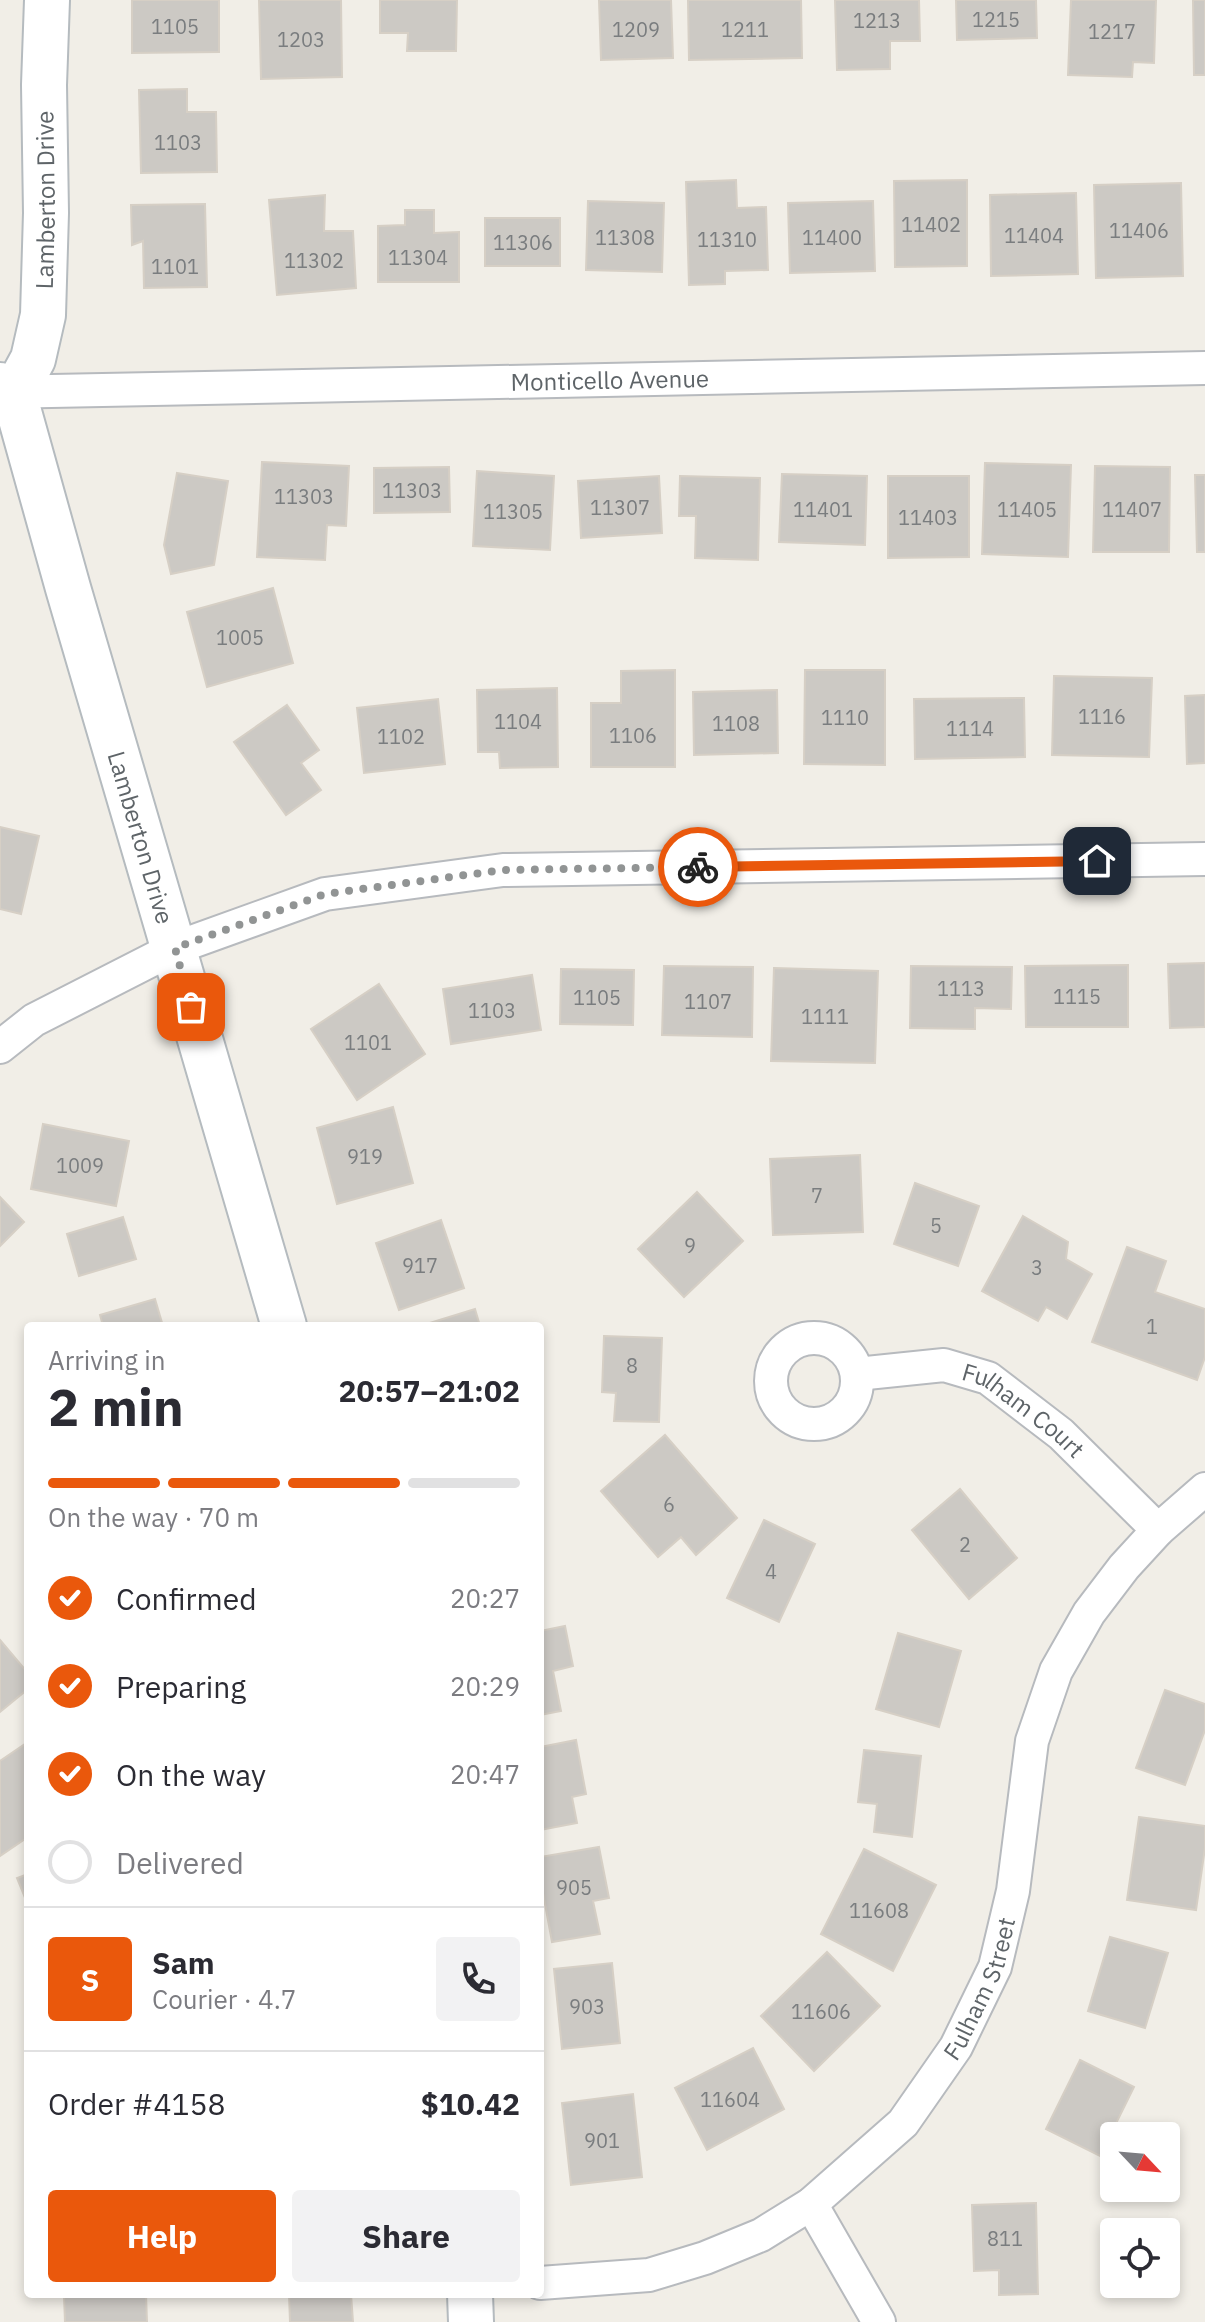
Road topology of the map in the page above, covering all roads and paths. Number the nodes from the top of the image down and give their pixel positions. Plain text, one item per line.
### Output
1 (47, 0) edge
2 (1205, 368) edge
3 (5, 390) edge
4 (1205, 859) edge
5 (175, 948) junction
6 (0, 1047) edge
7 (283, 1322) edge
8 (857, 1374) dead end
9 (1205, 1489) edge
10 (1158, 1530) junction
11 (811, 2204) junction
12 (544, 2283) edge
13 (470, 2298) edge
14 (471, 2322) edge
15 (879, 2322) edge

1 - 3 street, Lamberton Drive
2 - 3 street, Monticello Avenue
3 - 5 street, Lamberton Drive
4 - 5 street
5 - 6 street
5 - 7 street, Lamberton Drive
8 - 10 street, Fulham Court
9 - 10 street, Fulham Street
10 - 11 street, Fulham Street
11 - 12 street, Fulham Street
11 - 15 street
13 - 14 street

